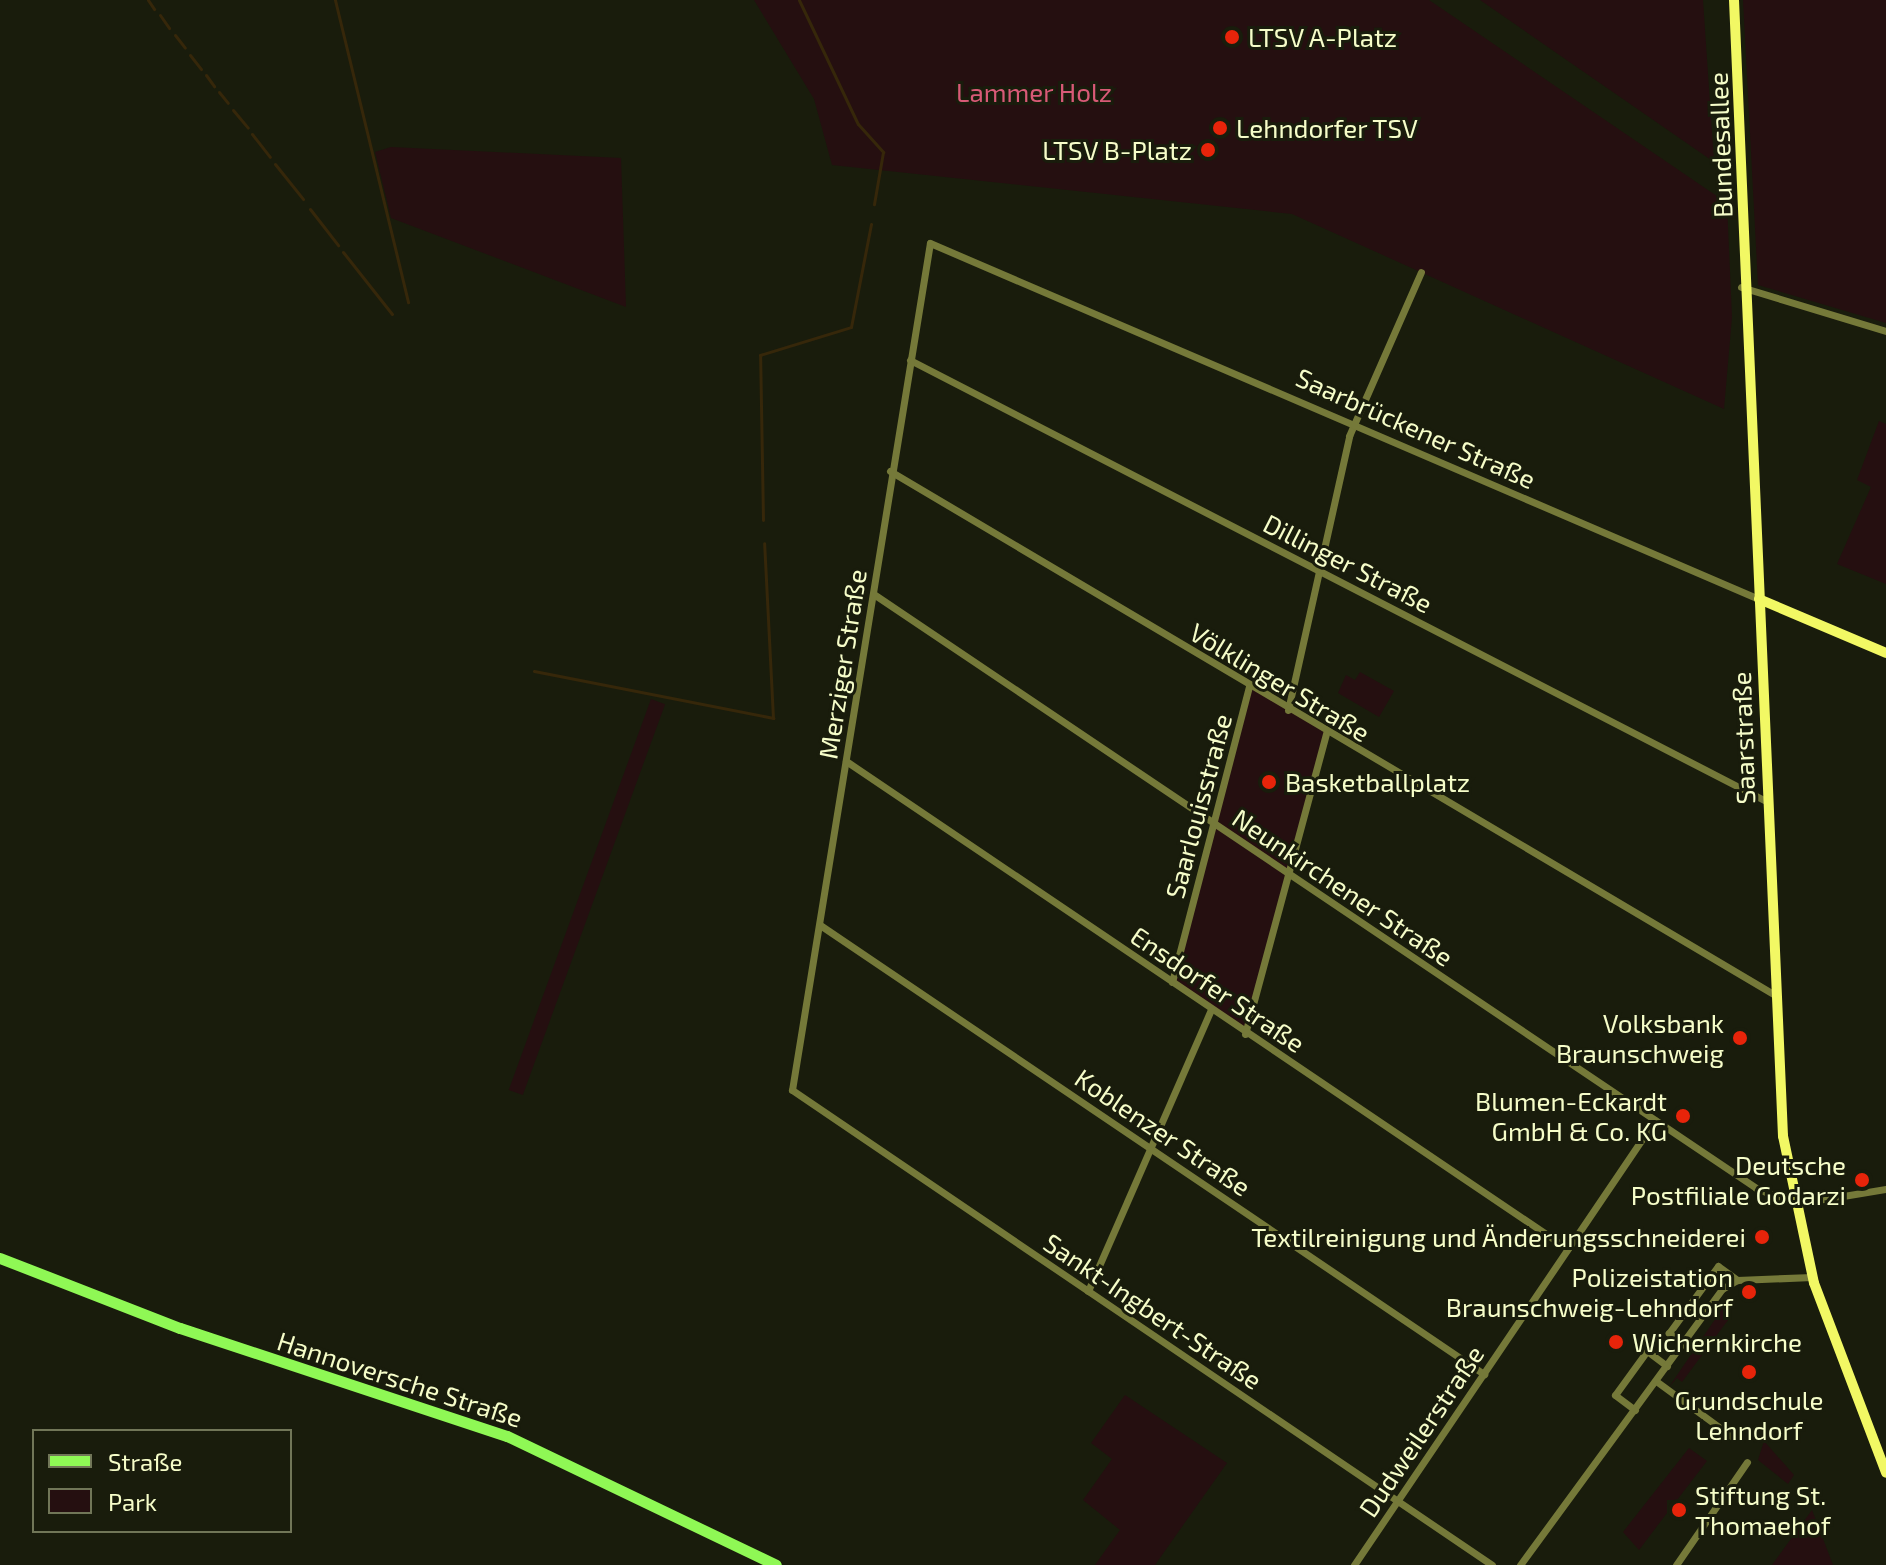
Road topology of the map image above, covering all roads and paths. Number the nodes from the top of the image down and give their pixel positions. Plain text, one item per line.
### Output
1 (1734, 0) edge
2 (930, 243) joint
3 (1421, 272) dead end
4 (1744, 288) junction
5 (1886, 331) edge
6 (910, 360) junction
7 (1353, 425) junction
8 (890, 471) junction
9 (1318, 571) junction
10 (875, 595) junction
11 (1759, 599) junction
12 (1886, 653) edge
13 (1249, 686) junction
14 (1288, 710) junction
15 (1326, 733) junction
16 (846, 761) junction
17 (1768, 802) junction
18 (1214, 825) junction
19 (1290, 874) junction
20 (820, 925) junction
21 (1172, 982) junction
22 (1775, 995) junction
23 (1211, 1009) junction
24 (1245, 1034) junction
25 (792, 1090) joint
26 (1655, 1120) junction
27 (1155, 1151) junction
28 (1886, 1189) edge
29 (1795, 1204) junction
30 (1568, 1249) junction
31 (0, 1258) edge
32 (1812, 1277) junction
33 (1737, 1280) junction
34 (1088, 1291) junction
35 (1684, 1344) junction
36 (1667, 1366) junction
37 (1484, 1374) junction
38 (1656, 1381) junction
39 (1635, 1410) junction
40 (1734, 1438) dead end
41 (1747, 1462) dead end
42 (1886, 1473) edge
43 (1397, 1501) junction
44 (776, 1565) edge
45 (1354, 1565) edge
46 (1492, 1565) edge
47 (1520, 1565) edge
48 (1676, 1565) edge

1 - 4 street, Bundesallee
2 - 6 street, Merziger Straße
2 - 7 street, Saarbrückener Straße
3 - 7 street
4 - 5 street
4 - 11 street, Saarstraße
6 - 8 street, Merziger Straße
6 - 9 street, Dillinger Straße
7 - 9 street
7 - 11 street, Saarbrückener Straße
8 - 10 street, Merziger Straße
8 - 13 street, Völklinger Straße
9 - 14 street
9 - 17 street, Dillinger Straße
10 - 16 street, Merziger Straße
10 - 18 street, Neunkirchener Straße
11 - 12 street, Saarbrückener Straße
11 - 17 street, Saarstraße
13 - 14 street, Völklinger Straße
13 - 18 street, Saarlouisstraße
14 - 15 street, Völklinger Straße
15 - 19 street
15 - 22 street, Völklinger Straße
16 - 20 street, Merziger Straße
16 - 21 street, Ensdorfer Straße
17 - 22 street, Saarstraße
18 - 19 street, Neunkirchener Straße
18 - 21 street, Saarlouisstraße
19 - 24 street
19 - 26 street, Neunkirchener Straße
20 - 25 street, Merziger Straße
20 - 27 street, Koblenzer Straße
21 - 23 street, Ensdorfer Straße
22 - 29 street, Saarstraße
23 - 24 street, Ensdorfer Straße
23 - 27 street
24 - 30 street, Ensdorfer Straße
25 - 34 street, Sankt-Ingbert-Straße
26 - 29 street, Neunkirchener Straße
26 - 30 street, Dudweilerstraße
27 - 34 street
27 - 37 street, Koblenzer Straße
28 - 29 street
29 - 32 street, Saarstraße
30 - 37 street, Dudweilerstraße
31 - 44 main road, Hannoversche Straße
32 - 33 street
32 - 42 street
33 - 35 street
33 - 35 street
34 - 43 street, Sankt-Ingbert-Straße
35 - 36 street
36 - 38 street
36 - 39 street
37 - 43 street, Dudweilerstraße
38 - 39 street
38 - 40 street
39 - 47 street
41 - 48 street
43 - 45 street, Dudweilerstraße
43 - 46 street, Sankt-Ingbert-Straße

